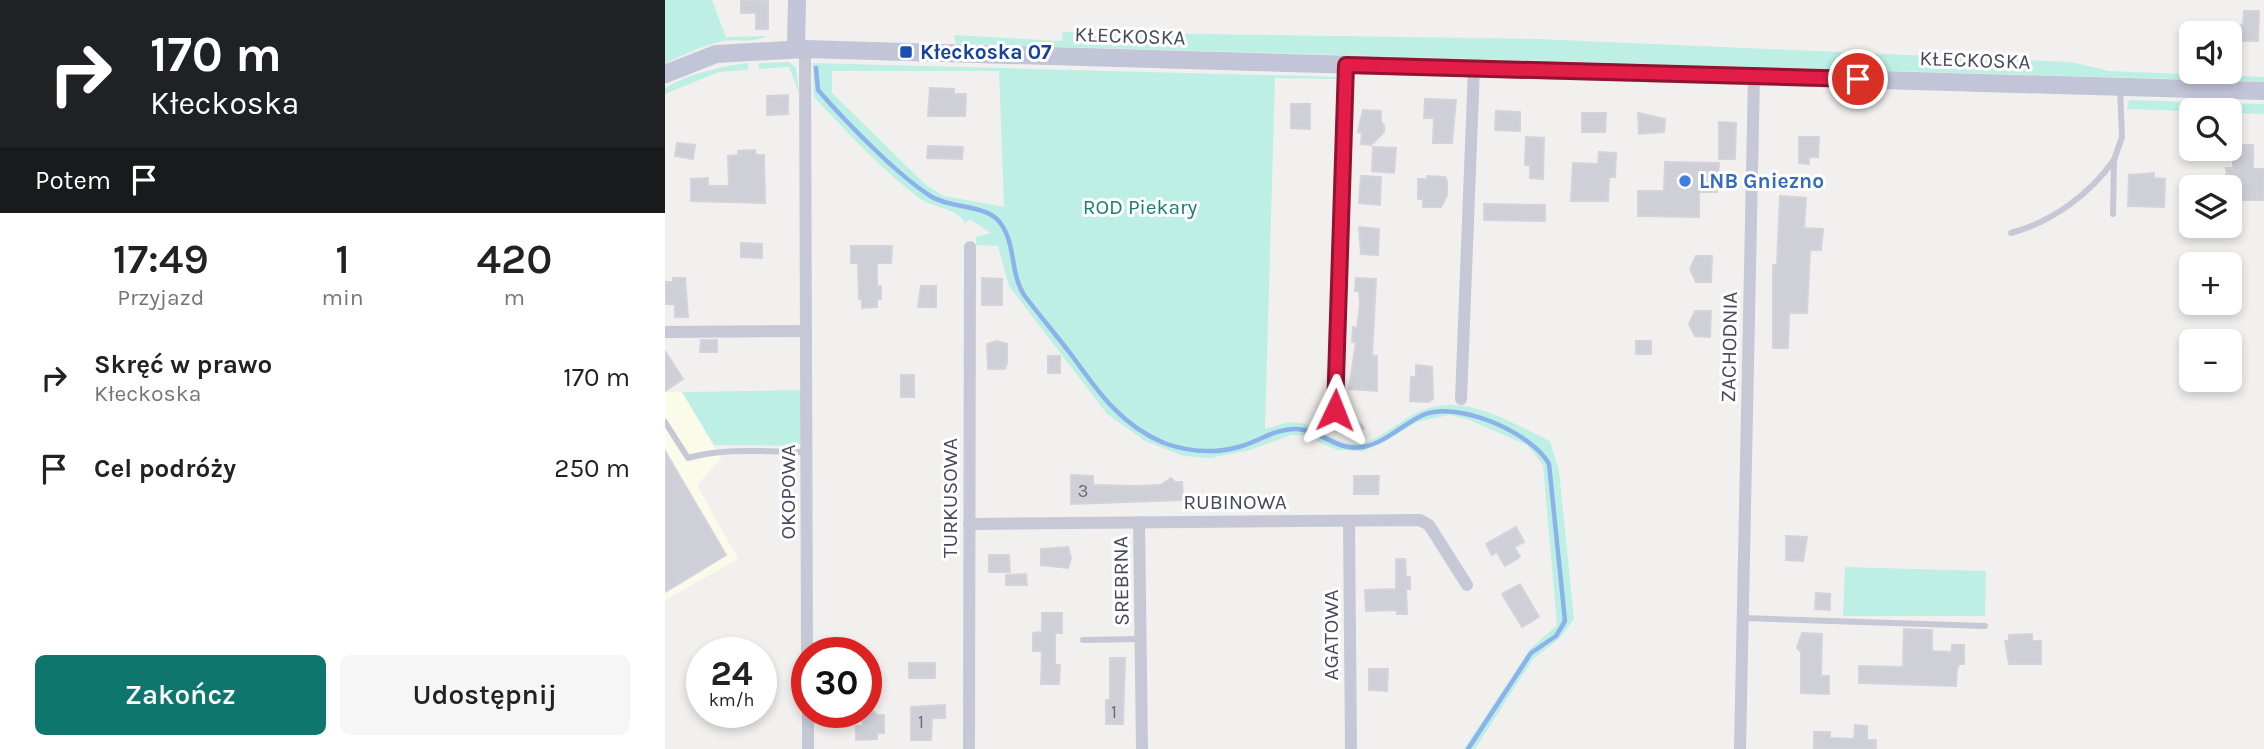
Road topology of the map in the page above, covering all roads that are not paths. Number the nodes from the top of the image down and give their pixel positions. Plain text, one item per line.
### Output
1 (797, 0) edge
2 (801, 49) junction
3 (1346, 65) junction
4 (1474, 68) junction
5 (665, 74) edge
6 (1753, 76) junction
7 (2120, 87) junction
8 (2264, 91) edge
9 (2114, 160) junction
10 (2113, 214) dead end
11 (2011, 233) dead end
12 (970, 247) dead end
13 (806, 331) junction
14 (665, 332) edge
15 (1461, 399) dead end
16 (1335, 410) dead end
17 (665, 422) edge
18 (807, 452) junction
19 (1349, 521) junction
20 (1139, 522) junction
21 (969, 524) junction
22 (1467, 585) dead end
23 (1743, 618) junction
24 (1985, 626) dead end
25 (807, 637) edge
26 (1140, 639) junction
27 (1083, 640) dead end
28 (808, 728) edge
29 (808, 749) edge
30 (969, 749) edge
31 (1142, 749) edge
32 (1351, 749) edge
33 (1740, 749) edge

1 - 2 main road
2 - 3 main road, KŁECKOSKA
2 - 5 main road, KŁECKOSKA
2 - 13 street, OKOPOWA
3 - 4 main road, KŁECKOSKA
3 - 16 street
4 - 6 main road, KŁECKOSKA
4 - 15 street
6 - 7 main road, KŁECKOSKA
6 - 23 street, ZACHODNIA
7 - 8 main road, KŁECKOSKA
7 - 9 lane
9 - 10 lane
9 - 11 lane
12 - 21 street, TURKUSOWA
13 - 14 street
13 - 18 street, OKOPOWA
17 - 18 lane
18 - 25 street, OKOPOWA
19 - 20 street, RUBINOWA
19 - 22 street, RUBINOWA
19 - 32 street, AGATOWA
20 - 21 street, RUBINOWA
20 - 26 street, SREBRNA
21 - 30 street, TURKUSOWA
23 - 24 lane
23 - 33 street, ZACHODNIA
26 - 27 lane, SREBRNA
26 - 31 street, SREBRNA
28 - 29 street

